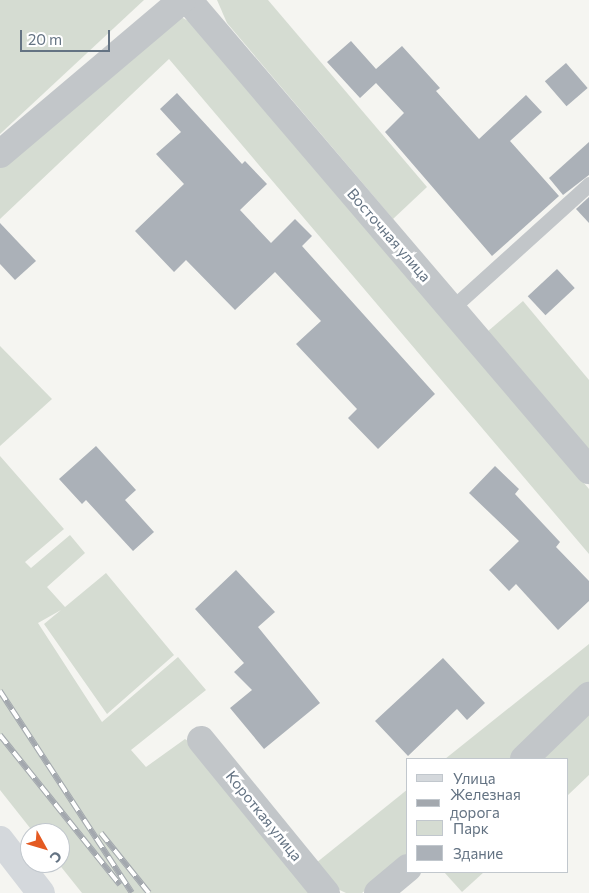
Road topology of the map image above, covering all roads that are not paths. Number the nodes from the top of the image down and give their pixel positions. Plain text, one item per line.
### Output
1 (182, 0) edge
2 (188, 0) edge
3 (0, 154) edge
4 (589, 184) edge
5 (452, 308) junction
6 (589, 470) edge
7 (589, 696) edge
8 (201, 740) dead end
9 (525, 758) edge
10 (0, 840) edge
11 (406, 870) edge
12 (42, 893) edge
13 (326, 893) edge
14 (378, 893) edge

1 - 3 street
2 - 5 street, Восточная улица
4 - 5 lane
5 - 6 street, Восточная улица
7 - 9 street
8 - 13 street, Короткая улица
10 - 12 main road
11 - 14 street

